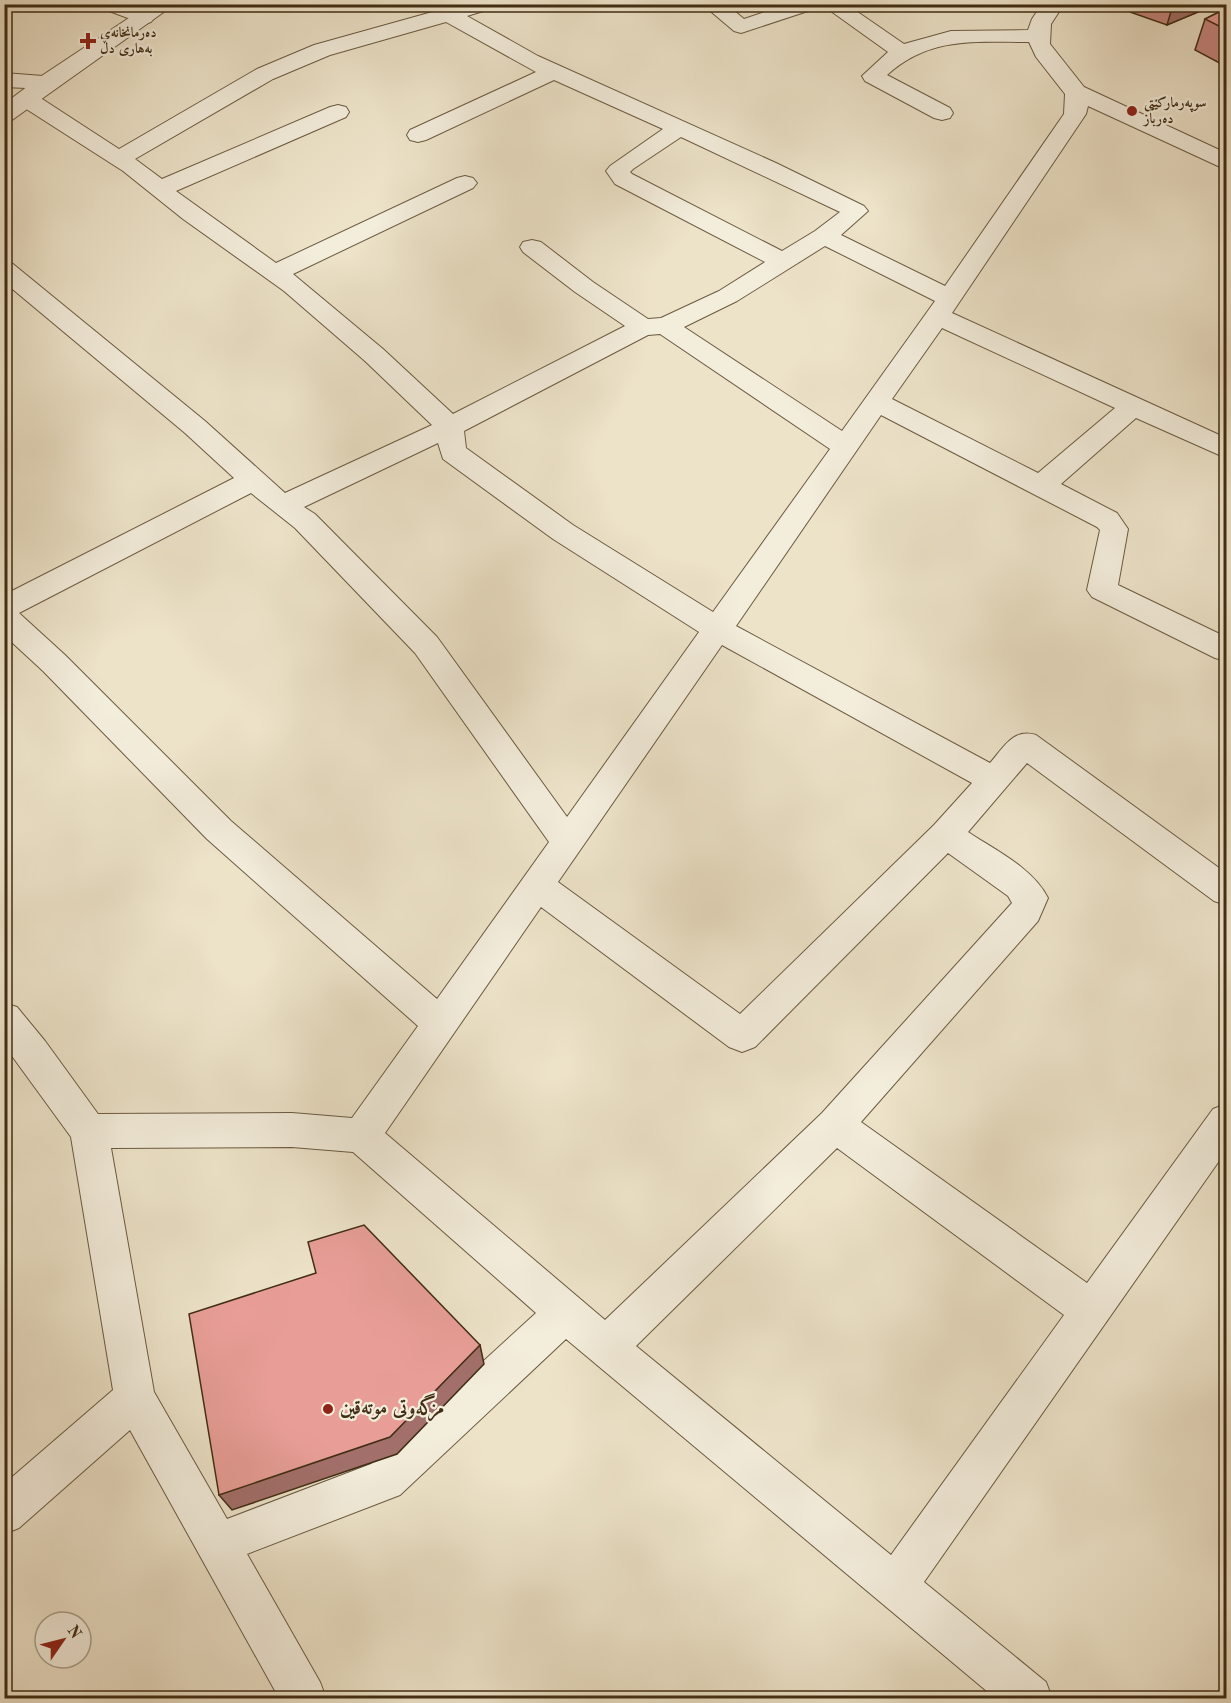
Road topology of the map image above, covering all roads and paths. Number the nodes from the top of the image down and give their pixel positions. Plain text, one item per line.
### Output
1 (108, 4) edge
2 (165, 4) edge
3 (486, 4) edge
4 (712, 4) edge
5 (810, 4) edge
6 (831, 4) edge
7 (1054, 4) edge
8 (450, 15) junction
9 (144, 18) junction
10 (1038, 36) junction
11 (902, 52) junction
12 (554, 72) junction
13 (4, 80) edge
14 (48, 82) junction
15 (1076, 92) junction
16 (28, 100) junction
17 (338, 112) dead end
18 (942, 113) dead end
19 (4, 115) edge
20 (680, 128) junction
21 (418, 135) dead end
22 (118, 159) junction
23 (1227, 161) edge
24 (465, 183) dead end
25 (160, 189) junction
26 (824, 236) junction
27 (532, 247) dead end
28 (782, 261) junction
29 (4, 269) edge
30 (275, 273) junction
31 (943, 307) junction
32 (654, 327) junction
33 (877, 402) junction
34 (1133, 407) junction
35 (450, 427) junction
36 (845, 446) junction
37 (1227, 449) edge
38 (254, 480) junction
39 (1041, 486) junction
40 (283, 505) junction
41 (4, 608) edge
42 (4, 617) edge
43 (717, 629) junction
44 (1227, 650) edge
45 (994, 780) junction
46 (946, 834) junction
47 (567, 842) junction
48 (537, 885) junction
49 (1227, 891) edge
50 (440, 1024) junction
51 (7, 1028) edge
52 (1227, 1121) edge
53 (835, 1125) junction
54 (89, 1131) junction
55 (361, 1136) junction
56 (1091, 1311) junction
57 (565, 1313) junction
58 (607, 1346) junction
59 (135, 1398) junction
60 (4, 1513) edge
61 (216, 1544) junction
62 (895, 1586) junction
63 (304, 1698) edge
64 (1030, 1698) edge

1 - 9 street
2 - 9 street
3 - 8 street
4 - 5 street
6 - 11 street
7 - 10 street
8 - 12 street
8 - 22 street
9 - 14 street
10 - 11 street
10 - 15 street
11 - 18 street
12 - 20 street
12 - 21 street
13 - 14 street
14 - 16 street
15 - 23 street
15 - 31 street
16 - 19 street
16 - 22 street
17 - 25 street
20 - 26 street
20 - 28 street
22 - 25 street
24 - 30 street
25 - 30 street
26 - 28 street
26 - 31 street
27 - 32 street
28 - 32 street
29 - 38 street
30 - 35 street
31 - 33 street
31 - 34 street
32 - 35 street
32 - 36 street
33 - 36 street
33 - 39 street
34 - 37 street
34 - 39 street
35 - 40 street
35 - 43 street
36 - 43 street
38 - 40 street
38 - 41 street
39 - 44 street
40 - 47 street
42 - 50 street
43 - 45 street
43 - 47 street
45 - 46 street
45 - 49 street
46 - 48 street
46 - 53 street
47 - 48 street
48 - 50 street
50 - 55 street
51 - 54 street
52 - 56 street
53 - 56 street
53 - 58 street
54 - 55 street
54 - 59 street
55 - 57 street
56 - 62 street
57 - 58 street
57 - 61 street
58 - 62 street
59 - 60 street
59 - 61 street
61 - 63 street
62 - 64 street

